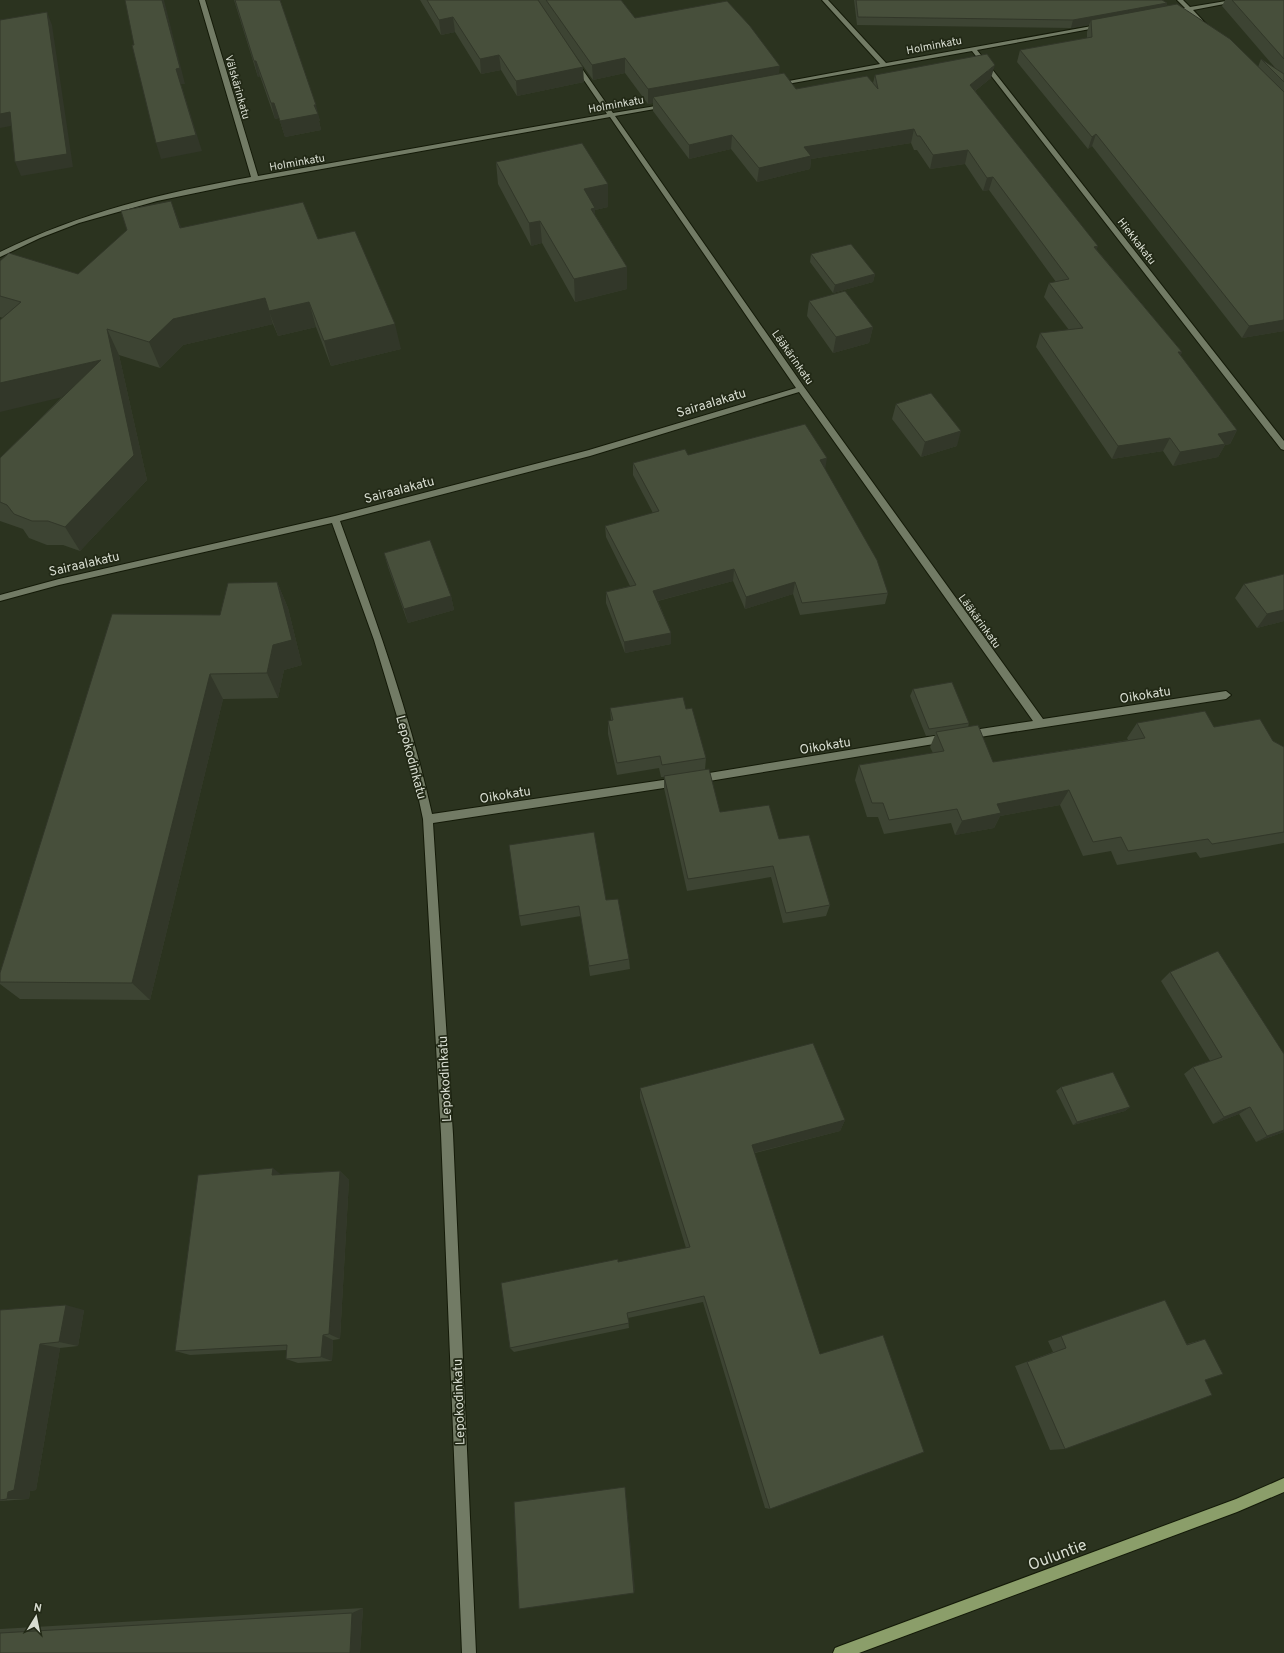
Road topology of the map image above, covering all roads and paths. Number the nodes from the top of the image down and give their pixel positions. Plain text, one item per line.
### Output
1 (202, 0) edge
2 (825, 0) edge
3 (1180, 0) edge
4 (1242, 0) edge
5 (1189, 10) junction
6 (1166, 14) edge
7 (1112, 23) edge
8 (1211, 32) edge
9 (973, 48) junction
10 (572, 58) edge
11 (884, 65) junction
12 (768, 86) edge
13 (674, 103) edge
14 (612, 115) junction
15 (255, 179) junction
16 (0, 255) edge
17 (801, 389) junction
18 (1284, 447) edge
19 (334, 519) junction
20 (0, 598) edge
21 (1226, 695) dead end
22 (1040, 723) junction
23 (428, 819) junction
24 (1284, 1485) edge
25 (469, 1653) edge
26 (840, 1653) edge

1 - 15 street, Välskärinkatu
2 - 11 street
3 - 5 street
4 - 5 street
5 - 6 street
5 - 8 street
7 - 9 street, Holminkatu
9 - 11 street, Holminkatu
9 - 18 street, Hiekkakatu
10 - 14 street, Lääkärinkatu
11 - 12 street, Holminkatu
13 - 14 street, Holminkatu
14 - 15 street, Holminkatu
14 - 17 street, Lääkärinkatu
15 - 16 street, Holminkatu
17 - 19 street, Sairaalakatu
17 - 22 street, Lääkärinkatu
19 - 20 street, Sairaalakatu
19 - 23 street, Lepokodinkatu
21 - 22 street, Oikokatu
22 - 23 street, Oikokatu
23 - 25 street, Lepokodinkatu
24 - 26 main road, Ouluntie

